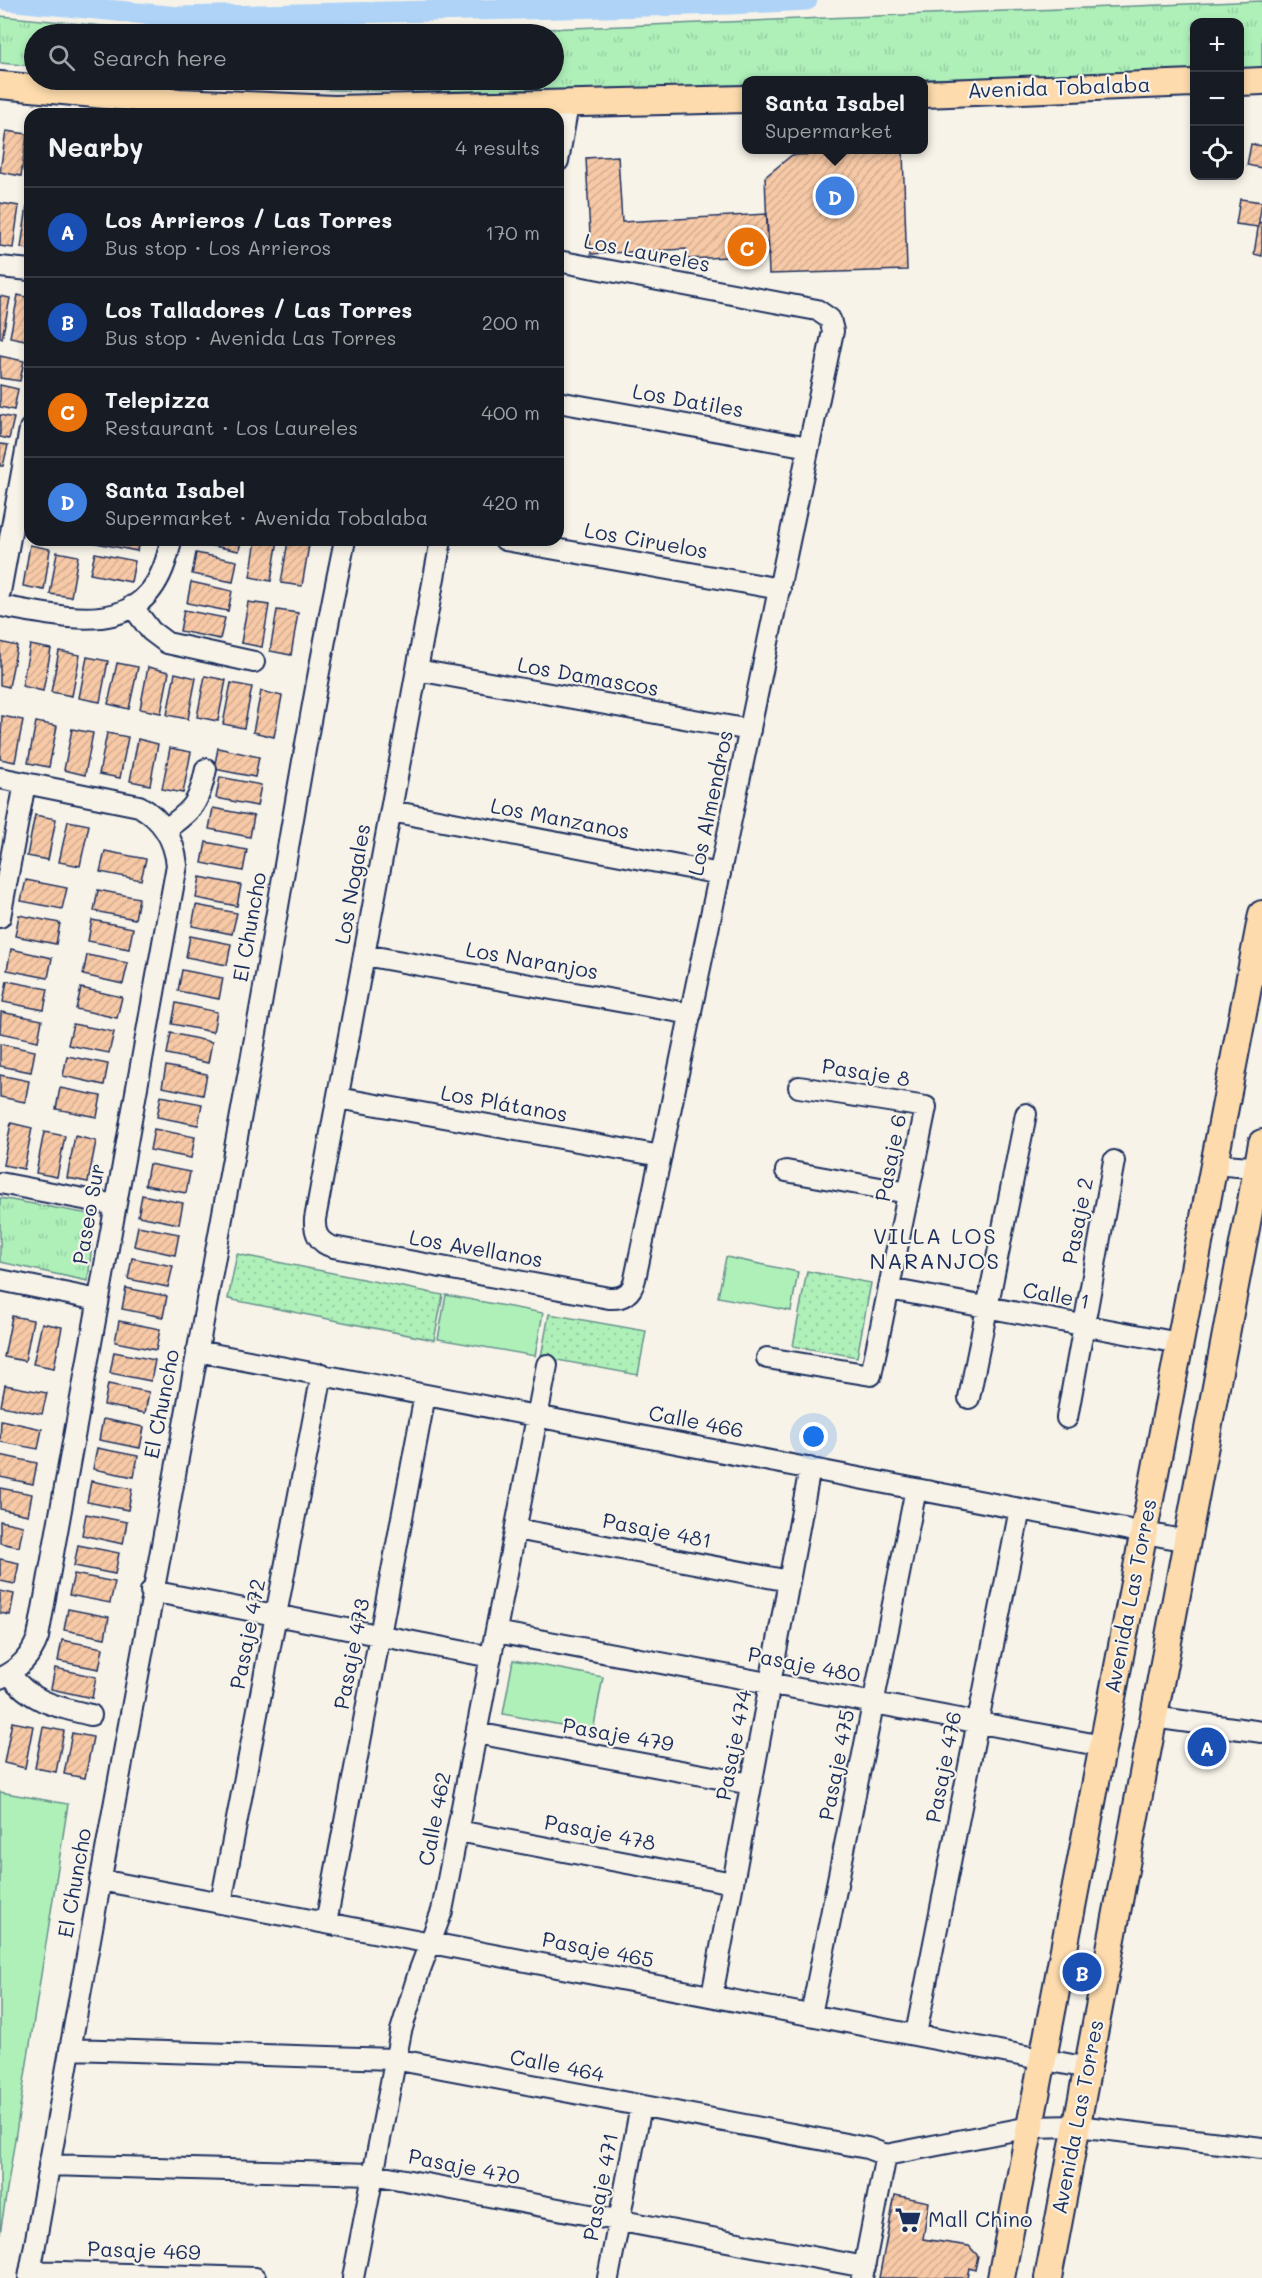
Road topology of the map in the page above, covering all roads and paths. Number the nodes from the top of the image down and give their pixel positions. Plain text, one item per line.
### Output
1 (1262, 81) edge
2 (1244, 82) edge
3 (1190, 83) edge
4 (0, 85) edge
5 (24, 87) edge
6 (50, 90) edge
7 (928, 93) edge
8 (742, 99) edge
9 (568, 105) junction
10 (229, 108) edge
11 (494, 108) edge
12 (564, 127) edge
13 (564, 262) edge
14 (0, 267) edge
15 (24, 269) edge
16 (830, 319) joint
17 (564, 403) edge
18 (809, 447) junction
19 (24, 462) edge
20 (169, 546) edge
21 (344, 546) edge
22 (440, 546) edge
23 (538, 546) edge
24 (780, 589) junction
25 (0, 592) edge
26 (0, 606) edge
27 (132, 606) junction
28 (254, 662) dead end
29 (417, 670) junction
30 (750, 730) junction
31 (206, 770) dead end
32 (0, 778) edge
33 (25, 783) junction
34 (391, 812) junction
35 (166, 829) junction
36 (720, 874) junction
37 (1262, 914) edge
38 (0, 917) edge
39 (364, 955) junction
40 (691, 1014) junction
41 (799, 1087) dead end
42 (338, 1098) junction
43 (926, 1107) joint
44 (1026, 1114) dead end
45 (1262, 1143) edge
46 (661, 1156) junction
47 (1114, 1161) dead end
48 (1213, 1164) junction
49 (1260, 1168) edge
50 (786, 1171) dead end
51 (0, 1183) edge
52 (908, 1193) junction
53 (115, 1204) junction
54 (318, 1237) joint
55 (0, 1280) edge
56 (889, 1289) junction
57 (627, 1294) joint
58 (98, 1300) junction
59 (987, 1307) junction
60 (1082, 1325) junction
61 (1179, 1343) junction
62 (197, 1351) junction
63 (767, 1358) dead end
64 (547, 1365) dead end
65 (322, 1374) junction
66 (425, 1395) junction
67 (969, 1398) dead end
68 (537, 1416) junction
69 (1067, 1418) dead end
70 (810, 1468) junction
71 (916, 1489) junction
72 (1020, 1509) junction
73 (516, 1529) junction
74 (1143, 1532) junction
75 (1187, 1540) junction
76 (789, 1581) junction
77 (151, 1591) junction
78 (276, 1615) junction
79 (496, 1632) junction
80 (380, 1635) junction
81 (491, 1657) junction
82 (5, 1676) edge
83 (770, 1683) junction
84 (874, 1703) junction
85 (91, 1715) dead end
86 (1153, 1718) junction
87 (978, 1722) junction
88 (1262, 1732) edge
89 (477, 1733) junction
90 (1103, 1746) junction
91 (751, 1784) junction
92 (458, 1831) junction
93 (100, 1880) junction
94 (733, 1882) junction
95 (221, 1903) junction
96 (326, 1923) junction
97 (431, 1942) junction
98 (712, 1996) junction
99 (811, 2015) junction
100 (916, 2034) junction
101 (70, 2049) junction
102 (394, 2059) junction
103 (1043, 2059) junction
104 (1088, 2068) junction
105 (640, 2106) junction
106 (1077, 2126) junction
107 (1030, 2127) junction
108 (1262, 2148) edge
109 (886, 2155) junction
110 (49, 2165) junction
111 (373, 2174) junction
112 (619, 2220) junction
113 (864, 2272) edge
114 (30, 2275) edge
115 (255, 2278) edge
116 (353, 2278) edge
117 (608, 2278) edge
118 (1001, 2278) edge
119 (1048, 2278) edge

1 - 2 main road
3 - 7 main road, Avenida Tobalaba
4 - 5 main road
6 - 10 main road
8 - 9 main road
9 - 11 main road
9 - 12 street
13 - 16 street, Los Laureles
14 - 15 street
16 - 18 street, Los Almendros
17 - 18 street, Los Datiles
18 - 24 street, Los Almendros
19 - 25 street
20 - 27 street
21 - 62 street, El Chuncho
22 - 29 street, Los Nogales
23 - 24 street, Los Ciruelos
24 - 30 street, Los Almendros
26 - 27 street
27 - 28 street
29 - 30 street, Los Damascos
29 - 34 street, Los Nogales
30 - 36 street, Los Almendros
31 - 35 street
32 - 33 street
33 - 35 street
33 - 38 street
34 - 36 street, Los Manzanos
34 - 39 street, Los Nogales
35 - 53 street, Paseo Sur
36 - 40 street, Los Almendros
37 - 48 main road, Avenida Las Torres
39 - 40 street, Los Naranjos
39 - 42 street, Los Nogales
40 - 46 street, Los Almendros
41 - 43 street, Pasaje 8
42 - 46 street, Los Plátanos
42 - 54 street, Los Nogales
43 - 52 street, Pasaje 6
44 - 59 street
45 - 49 main road, Avenida Las Torres
46 - 57 street, Los Almendros
47 - 60 street, Pasaje 2
48 - 49 street
48 - 61 main road, Avenida Las Torres
49 - 75 main road, Avenida Las Torres
50 - 52 street
51 - 53 street
52 - 56 street, Pasaje 6
53 - 58 street, Paseo Sur
54 - 57 street, Los Avellanos
55 - 58 street
56 - 59 street, Calle 1
56 - 63 street, Pasaje 6
58 - 82 street, Paseo Sur
59 - 60 street, Calle 1
59 - 67 street
60 - 61 street, Calle 1
60 - 69 street, Pasaje 2
61 - 74 main road, Avenida Las Torres
62 - 65 street, Calle 466
62 - 77 street, El Chuncho
64 - 68 street, Calle 462
65 - 66 street, Calle 466
65 - 78 street, Pasaje 472
66 - 68 street, Calle 466
66 - 80 street, Pasaje 473
68 - 70 street, Calle 466
68 - 73 street, Calle 462
70 - 71 street, Calle 466
70 - 76 street, Pasaje 474
71 - 72 street, Calle 466
71 - 84 street, Pasaje 475
72 - 74 street, Calle 466
72 - 87 street, Pasaje 476
73 - 76 street, Pasaje 481
73 - 79 street, Calle 462
74 - 75 street, Calle 466
74 - 90 main road, Avenida Las Torres
75 - 86 main road, Avenida Las Torres
76 - 83 street, Pasaje 474
77 - 78 street
77 - 93 street, El Chuncho
78 - 80 street
78 - 95 street, Pasaje 472
79 - 81 street, Calle 462
79 - 83 street, Pasaje 480
80 - 81 street
80 - 96 street, Pasaje 473
81 - 89 street, Calle 462
82 - 85 street
83 - 84 street, Pasaje 480
83 - 91 street, Pasaje 474
84 - 87 street, Pasaje 480
84 - 99 street, Pasaje 475
86 - 88 street
86 - 104 main road, Avenida Las Torres
87 - 90 street, Pasaje 480
87 - 100 street, Pasaje 476
89 - 91 street, Pasaje 479
89 - 92 street, Calle 462
90 - 103 main road, Avenida Las Torres
91 - 94 street, Pasaje 474
92 - 94 street, Pasaje 478
92 - 97 street, Calle 462
93 - 95 street, Pasaje 465
93 - 101 street, El Chuncho
94 - 98 street, Pasaje 474
95 - 96 street, Pasaje 465
96 - 97 street, Pasaje 465
97 - 98 street, Pasaje 465
97 - 102 street, Calle 462
98 - 99 street, Pasaje 465
99 - 100 street, Pasaje 465
100 - 103 street, Pasaje 465
101 - 102 street, Calle 464
101 - 110 street, El Chuncho
102 - 105 street, Calle 464
102 - 111 street, Calle 462
103 - 104 street, Pasaje 465
103 - 107 main road, Avenida Las Torres
104 - 106 main road, Avenida Las Torres
105 - 109 street, Calle 464
105 - 112 street, Pasaje 471
106 - 107 street, Calle 464
106 - 108 street, Calle 464
106 - 119 main road, Avenida Las Torres
107 - 109 street, Calle 464
107 - 118 main road, Avenida Las Torres
109 - 113 street
110 - 111 street, Pasaje 470
110 - 114 street, El Chuncho
111 - 112 street, Pasaje 470
111 - 116 street, Calle 462
112 - 113 street, Pasaje 470
112 - 117 street, Pasaje 471
114 - 115 street, Pasaje 469

